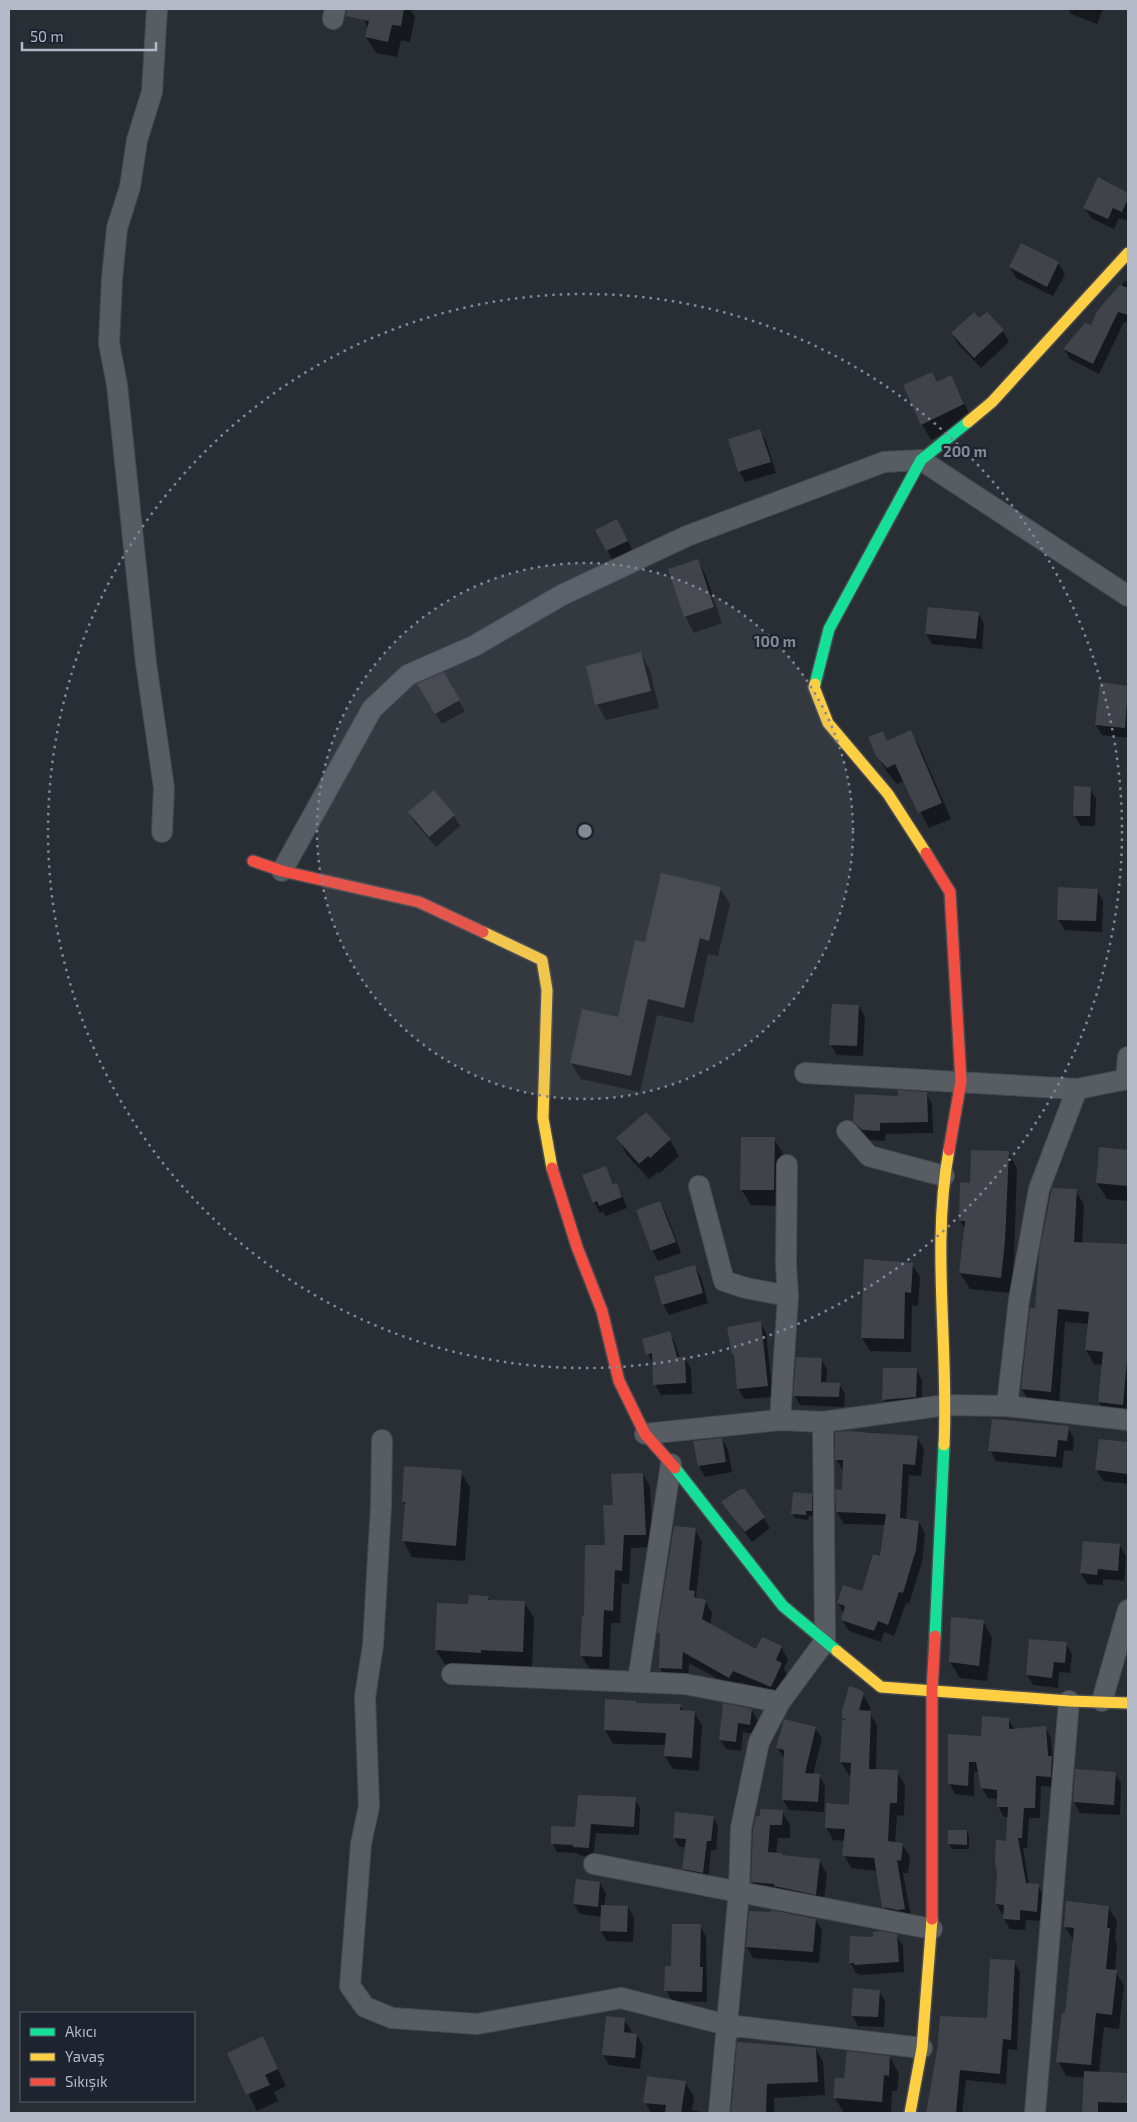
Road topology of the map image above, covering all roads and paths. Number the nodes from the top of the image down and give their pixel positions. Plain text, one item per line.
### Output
1 (158, 9) edge
2 (1128, 253) edge
3 (922, 460) junction
4 (1128, 596) edge
5 (162, 832) dead end
6 (253, 861) dead end
7 (282, 871) junction
8 (1128, 1057) edge
9 (805, 1073) dead end
10 (1127, 1079) edge
11 (961, 1081) junction
12 (1077, 1089) junction
13 (847, 1131) dead end
14 (786, 1165) dead end
15 (944, 1176) junction
16 (699, 1186) dead end
17 (788, 1296) junction
18 (946, 1405) junction
19 (1007, 1406) junction
20 (780, 1420) junction
21 (1128, 1420) edge
22 (822, 1422) junction
23 (645, 1434) junction
24 (382, 1440) dead end
25 (671, 1464) junction
26 (1128, 1610) edge
27 (825, 1641) junction
28 (452, 1674) dead end
29 (638, 1682) junction
30 (932, 1691) junction
31 (1069, 1701) junction
32 (1102, 1701) junction
33 (780, 1702) junction
34 (1128, 1703) edge
35 (594, 1864) dead end
36 (739, 1891) junction
37 (932, 1929) junction
38 (727, 2025) junction
39 (922, 2048) junction
40 (719, 2113) edge
41 (910, 2113) edge
42 (1035, 2113) edge

1 - 5 street
2 - 3 street
3 - 4 street
3 - 7 street
3 - 11 street
6 - 7 street
7 - 23 street
8 - 10 street
9 - 11 street
10 - 12 street
11 - 12 street
11 - 15 street
12 - 19 street
13 - 15 street
14 - 17 street
15 - 18 street
16 - 17 street
17 - 20 street
18 - 19 street
18 - 22 street
18 - 30 street
19 - 21 street
20 - 22 street
20 - 23 street
22 - 27 street
23 - 25 street
24 - 38 street
25 - 27 street
25 - 29 street
26 - 32 street
27 - 30 street
27 - 33 street
28 - 29 street
29 - 33 street
30 - 31 street
30 - 37 street
31 - 32 street
31 - 42 street
32 - 34 street
33 - 36 street
35 - 36 street
36 - 37 street
36 - 38 street
37 - 39 street
38 - 39 street
38 - 40 street
39 - 41 street

